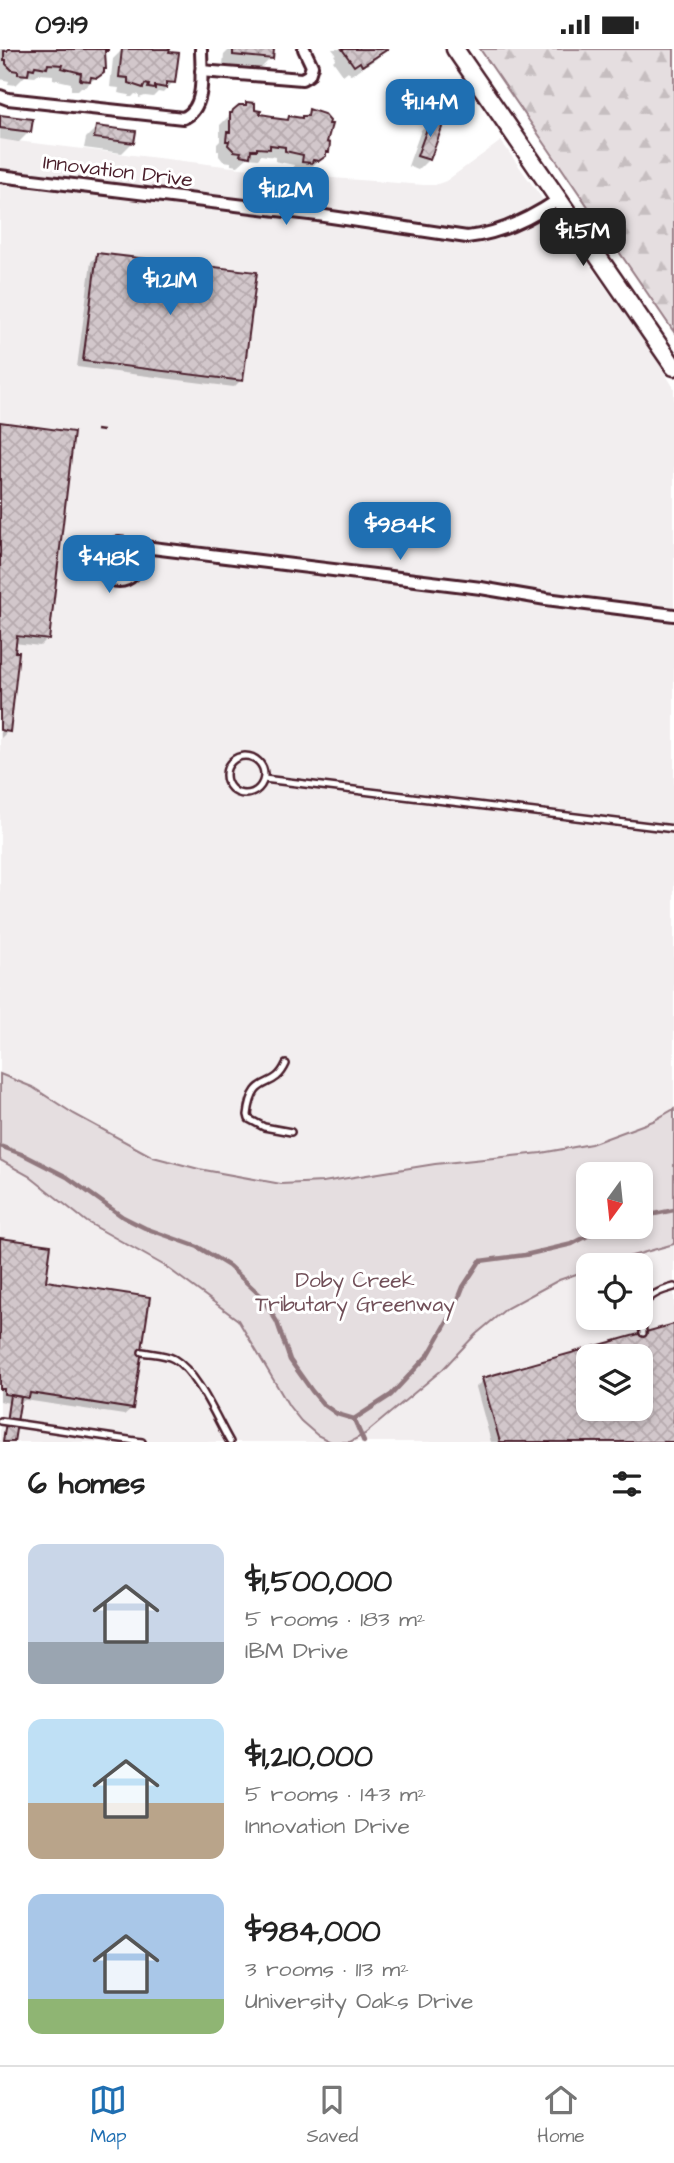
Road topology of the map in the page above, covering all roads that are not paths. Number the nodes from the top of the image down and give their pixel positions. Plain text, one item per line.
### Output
1 (201, 49) edge
2 (304, 49) edge
3 (454, 49) edge
4 (201, 71) junction
5 (0, 96) edge
6 (0, 176) edge
7 (558, 200) junction
8 (674, 367) edge
9 (133, 550) dead end
10 (674, 615) edge
11 (264, 779) junction
12 (674, 829) edge
13 (286, 1064) dead end
14 (290, 1132) dead end
15 (674, 1287) edge
16 (643, 1333) dead end
17 (142, 1352) dead end
18 (0, 1421) edge
19 (142, 1442) edge
20 (230, 1442) edge

1 - 4 street
2 - 4 street
3 - 7 street
4 - 5 street
6 - 7 street, Innovation Drive
7 - 8 street
9 - 10 street
11 - 11 lane
11 - 12 lane
13 - 14 lane
15 - 16 lane
17 - 20 lane
18 - 19 lane

